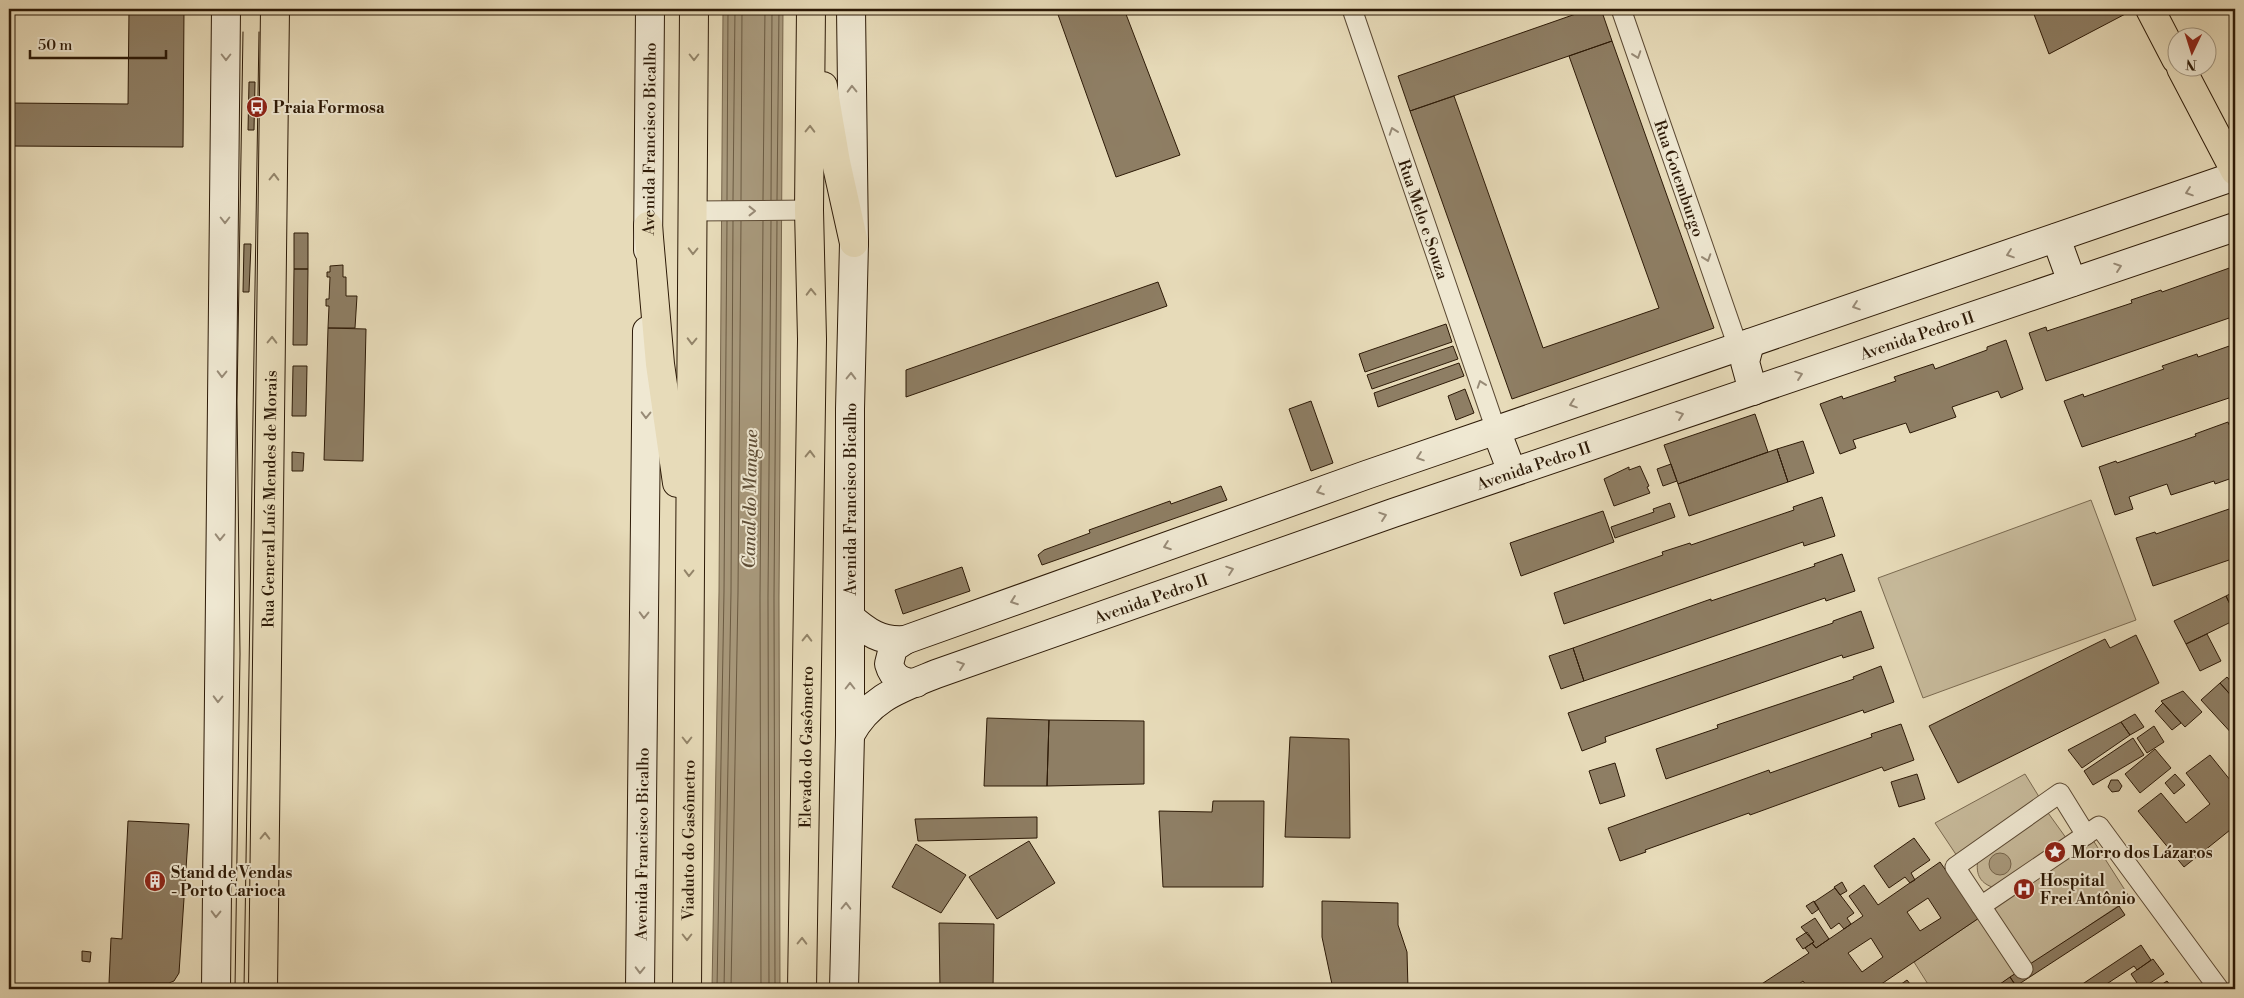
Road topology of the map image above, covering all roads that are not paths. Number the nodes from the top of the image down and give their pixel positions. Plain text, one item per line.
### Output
1 (226, 9) edge
2 (275, 9) edge
3 (650, 9) edge
4 (694, 9) edge
5 (850, 9) edge
6 (1352, 9) edge
7 (1621, 9) edge
8 (2150, 9) edge
9 (2156, 9) edge
10 (811, 11) edge
11 (2166, 28) edge
12 (2166, 40) edge
13 (2186, 78) edge
14 (2192, 78) edge
15 (2193, 78) edge
16 (2235, 152) edge
17 (2235, 162) edge
18 (2235, 171) edge
19 (2235, 176) edge
20 (797, 210) junction
21 (706, 211) junction
22 (648, 226) junction
23 (2235, 227) edge
24 (2056, 238) junction
25 (854, 243) junction
26 (2072, 282) junction
27 (1744, 345) junction
28 (1753, 390) junction
29 (1496, 430) junction
30 (1512, 472) junction
31 (689, 544) junction
32 (850, 617) junction
33 (905, 640) junction
34 (916, 682) junction
35 (850, 734) junction
36 (2086, 835) junction
37 (1981, 906) junction
38 (2023, 968) dead end
39 (216, 989) edge
40 (263, 989) edge
41 (640, 989) edge
42 (686, 989) edge
43 (802, 989) edge
44 (844, 989) edge
45 (2219, 989) edge

1 -> 39 street
40 -> 2 main road, Rua General Luís Mendes de Morais
3 - 22 street, Avenida Francisco Bicalho
4 -> 21 main road
25 -> 5 street, Avenida Francisco Bicalho
29 -> 6 street, Rua Melo e Souza
7 -> 27 street, Rua Gotemburgo
8 - 12 main road
9 - 11 main road
20 -> 10 main road
10 - 25 main road
13 - 18 main road
14 - 17 main road
15 - 16 street
19 -> 24 street
21 -> 20 street
43 -> 20 main road, Elevado do Gasômetro
21 -> 31 main road
22 - 31 main road
22 -> 41 street, Avenida Francisco Bicalho
26 -> 23 street, Avenida Pedro II
24 - 26 street
24 -> 27 street
32 -> 25 street, Avenida Francisco Bicalho
28 -> 26 street, Avenida Pedro II
27 - 28 street
27 -> 29 street
30 -> 28 street, Avenida Pedro II
29 - 30 street
29 -> 33 street
34 -> 30 street, Avenida Pedro II
31 -> 42 main road, Viaduto do Gasômetro
32 - 33 street
35 -> 32 street, Avenida Francisco Bicalho
33 - 34 street
34 - 35 street, Avenida Pedro II
44 -> 35 street, Avenida Francisco Bicalho
36 - 37 street
36 - 37 street
36 - 45 street
37 - 38 street

